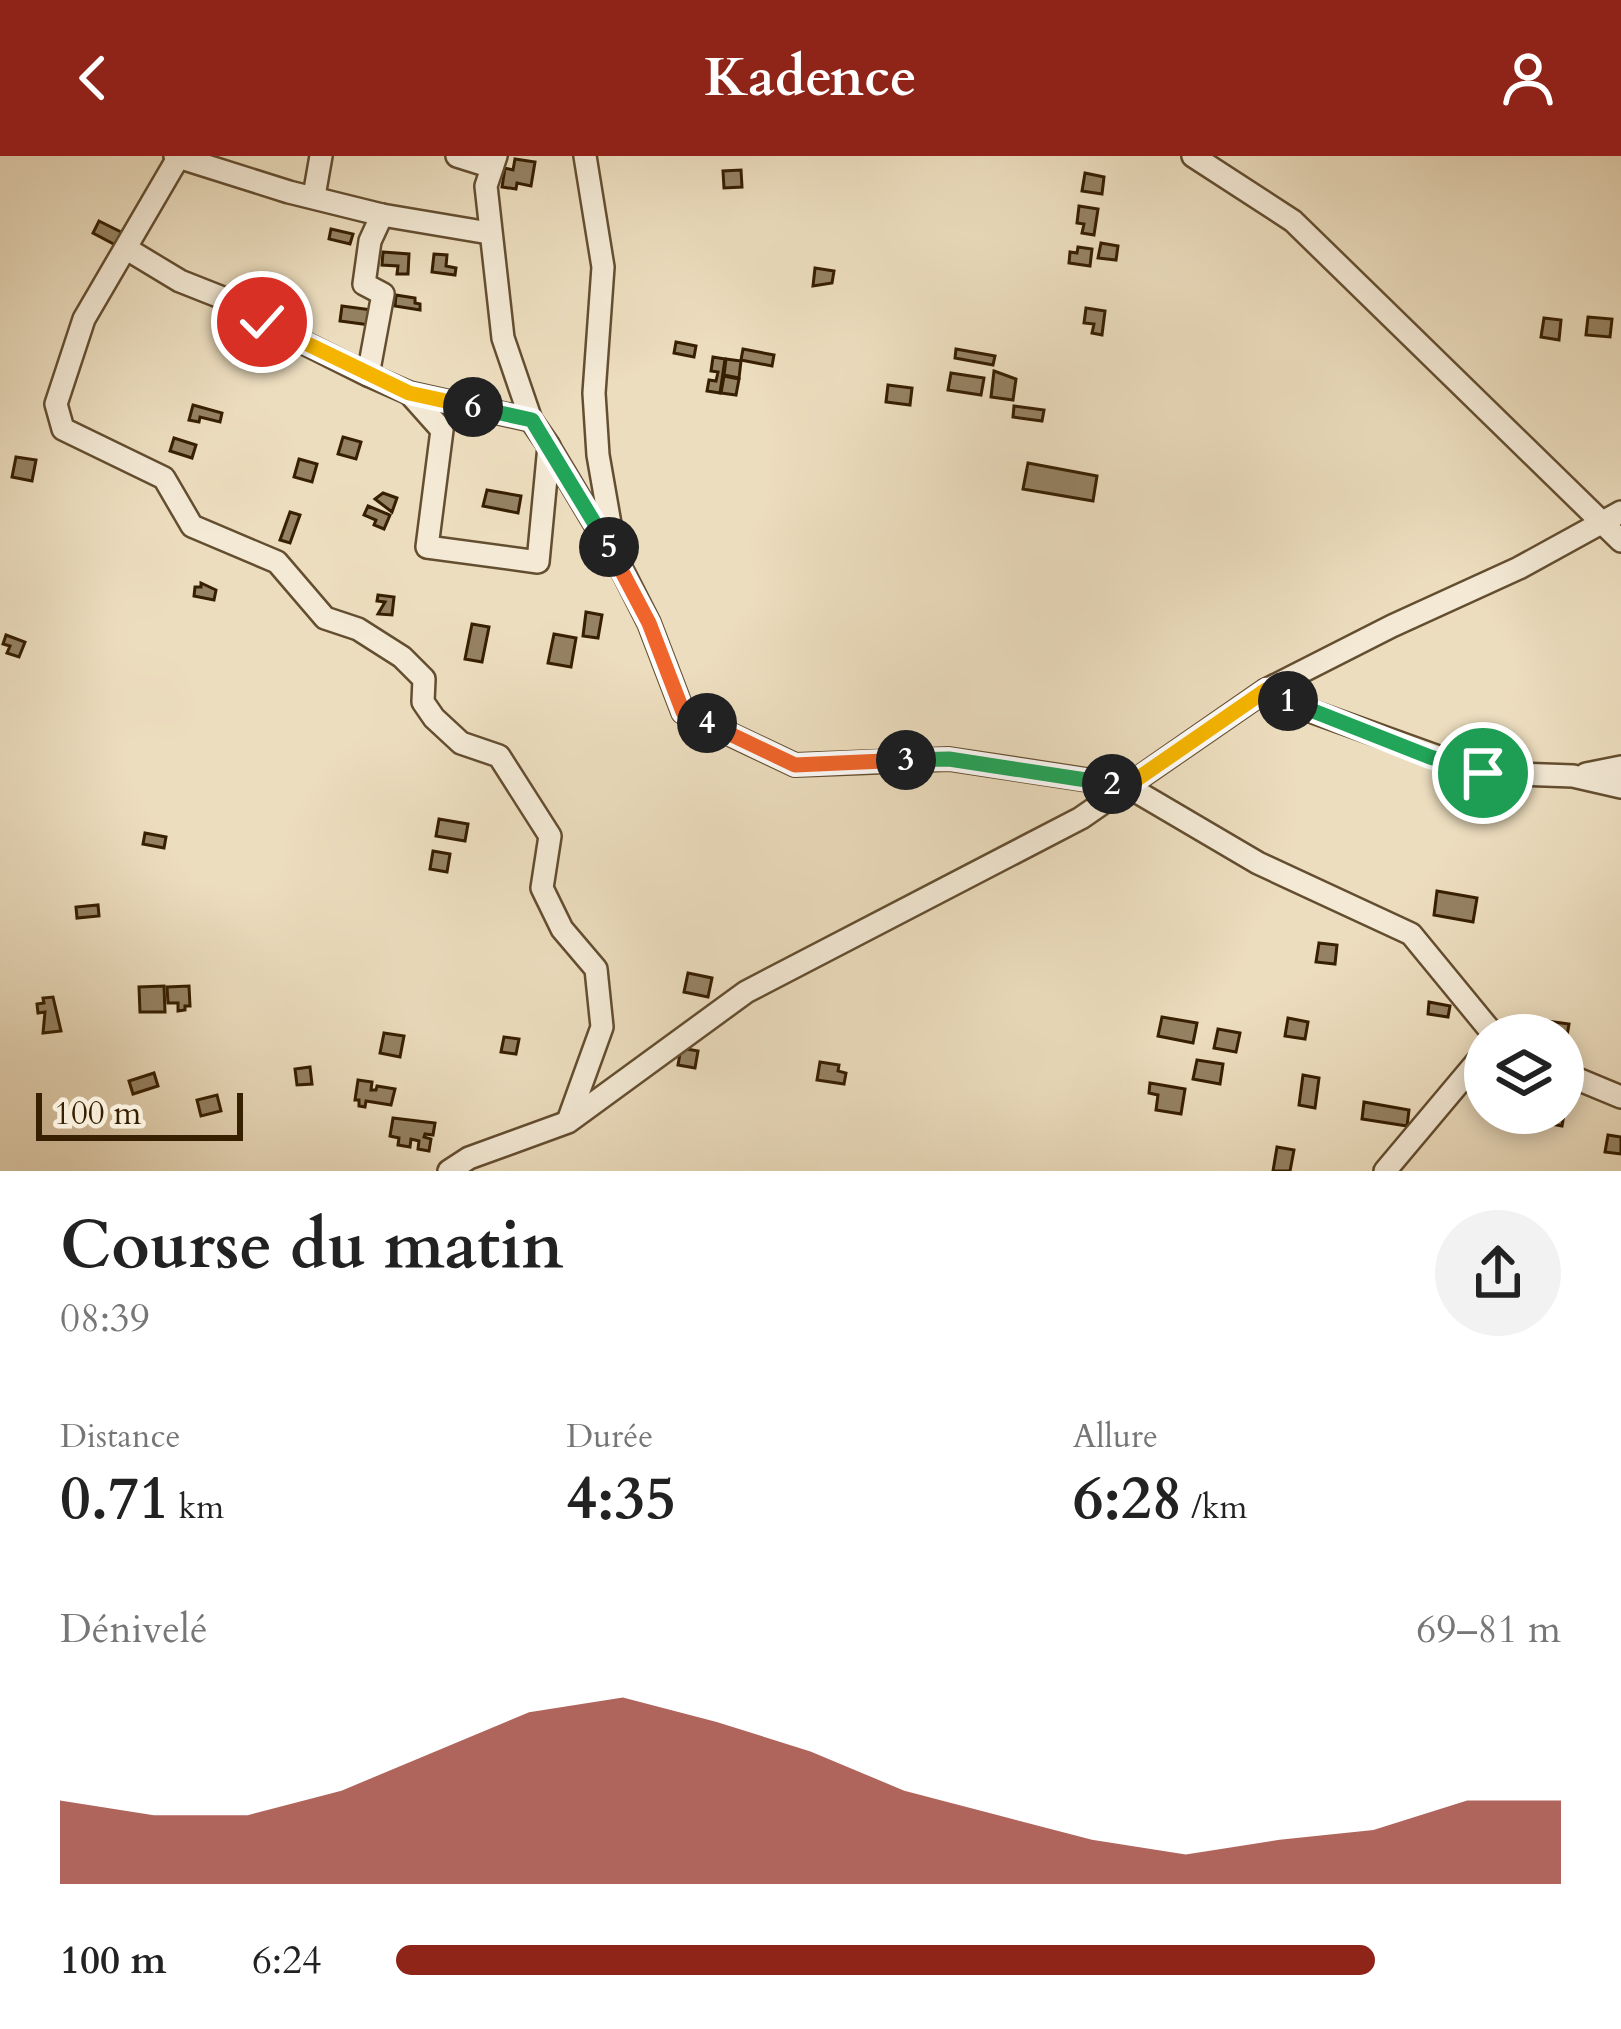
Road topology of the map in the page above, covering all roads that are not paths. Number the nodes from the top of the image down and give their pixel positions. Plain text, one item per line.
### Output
1 (321, 156) edge
2 (458, 156) edge
3 (585, 156) edge
4 (1193, 156) edge
5 (177, 157) edge
6 (494, 162) edge
7 (314, 196) junction
8 (382, 215) junction
9 (489, 233) junction
10 (127, 249) junction
11 (368, 375) junction
12 (409, 393) junction
13 (532, 420) junction
14 (549, 446) junction
15 (1612, 517) edge
16 (1621, 542) edge
17 (616, 559) junction
18 (1266, 690) junction
19 (1621, 767) edge
20 (1574, 776) junction
21 (1127, 786) junction
22 (1621, 787) edge
23 (1477, 1014) edge
24 (1464, 1077) edge
25 (1584, 1081) edge
26 (1621, 1096) edge
27 (568, 1122) junction
28 (448, 1171) edge
29 (1385, 1171) edge

1 - 7 street
2 - 6 street
3 - 17 street
4 - 15 street
5 - 7 street
5 - 10 street
6 - 9 street
7 - 8 street
8 - 9 street
8 - 11 street
9 - 13 street
10 - 11 street
10 - 27 street
11 - 12 street
12 - 13 street
12 - 14 street
13 - 14 street
14 - 17 street
15 - 16 street
15 - 18 street
17 - 21 street
18 - 20 street
18 - 21 street
19 - 20 street
20 - 22 street
21 - 23 street
21 - 27 street
24 - 29 street
25 - 26 street
27 - 28 street

